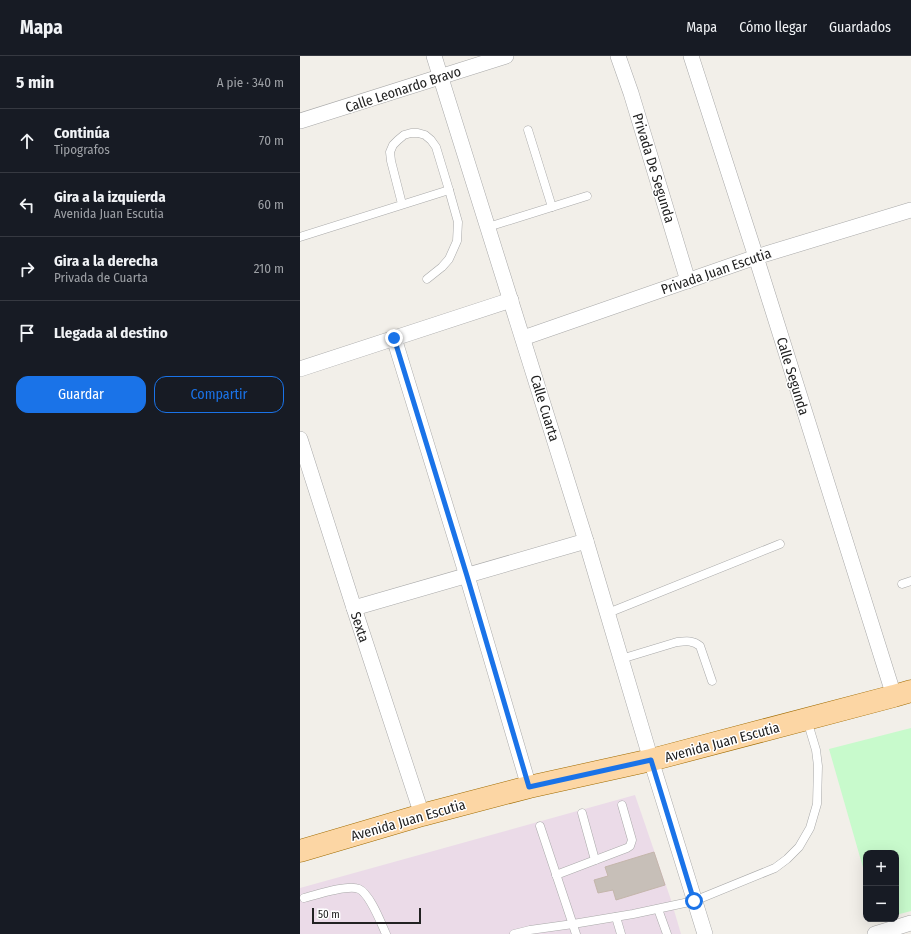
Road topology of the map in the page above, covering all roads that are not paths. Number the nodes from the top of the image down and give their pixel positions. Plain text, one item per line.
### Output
1 (434, 56) edge
2 (506, 56) edge
3 (618, 56) edge
4 (691, 56) edge
5 (441, 76) junction
6 (300, 122) edge
7 (528, 130) dead end
8 (448, 190) junction
9 (587, 196) dead end
10 (402, 204) junction
11 (552, 207) junction
12 (911, 210) edge
13 (488, 227) junction
14 (300, 237) edge
15 (756, 257) junction
16 (426, 279) dead end
17 (688, 281) junction
18 (511, 300) junction
19 (394, 338) junction
20 (523, 338) junction
21 (300, 369) edge
22 (300, 439) edge
23 (586, 542) junction
24 (780, 544) dead end
25 (467, 576) junction
26 (911, 581) edge
27 (902, 584) dead end
28 (354, 608) junction
29 (608, 613) junction
30 (621, 659) junction
31 (712, 681) dead end
32 (903, 694) edge
33 (807, 720) junction
34 (651, 760) junction
35 (529, 787) junction
36 (622, 805) dead end
37 (582, 813) dead end
38 (422, 815) junction
39 (540, 826) dead end
40 (300, 851) edge
41 (595, 860) junction
42 (556, 875) junction
43 (304, 898) dead end
44 (694, 901) junction
45 (658, 909) junction
46 (616, 917) junction
47 (911, 923) edge
48 (573, 924) junction
49 (531, 932) edge
50 (386, 934) edge
51 (514, 934) edge
52 (576, 934) edge
53 (621, 934) edge
54 (667, 934) edge
55 (705, 934) edge
56 (875, 934) edge

1 - 5 street, Calle Cuarta
2 - 5 street, Calle Leonardo Bravo
3 - 17 street, Privada De Segunda
4 - 15 street, Calle Segunda
5 - 6 street, Calle Leonardo Bravo
5 - 13 street, Calle Cuarta
7 - 11 lane
8 - 10 lane
8 - 10 lane
8 - 16 lane
9 - 11 lane
10 - 14 lane
11 - 13 lane
12 - 15 street, Privada Juan Escutia
13 - 18 street, Calle Cuarta
15 - 17 street, Privada Juan Escutia
15 - 32 street, Calle Segunda
17 - 20 street, Privada Juan Escutia
18 - 19 street
18 - 20 street, Calle Cuarta
19 - 21 street
19 - 25 street
20 - 23 street, Calle Cuarta
22 - 28 street, Sexta
23 - 25 street
23 - 29 street, Calle Cuarta
24 - 29 lane
25 - 28 street
25 - 35 street
26 - 27 lane
28 - 38 street, Sexta
29 - 30 street, Calle Cuarta
30 - 31 lane
30 - 34 street, Calle Cuarta
32 - 33 main road, Avenida Juan Escutia
33 - 34 main road, Avenida Juan Escutia
33 - 44 lane
34 - 35 main road, Avenida Juan Escutia
34 - 44 street, Calle Cuarta
35 - 38 main road, Avenida Juan Escutia
36 - 41 lane
37 - 41 lane
38 - 40 main road, Avenida Juan Escutia
39 - 42 lane
41 - 42 lane
42 - 48 lane
43 - 50 lane
44 - 45 lane
44 - 55 street, Calle Cuarta
45 - 46 lane
45 - 54 lane
46 - 48 lane
46 - 53 lane
47 - 56 street
48 - 49 lane
48 - 52 lane
49 - 51 lane

